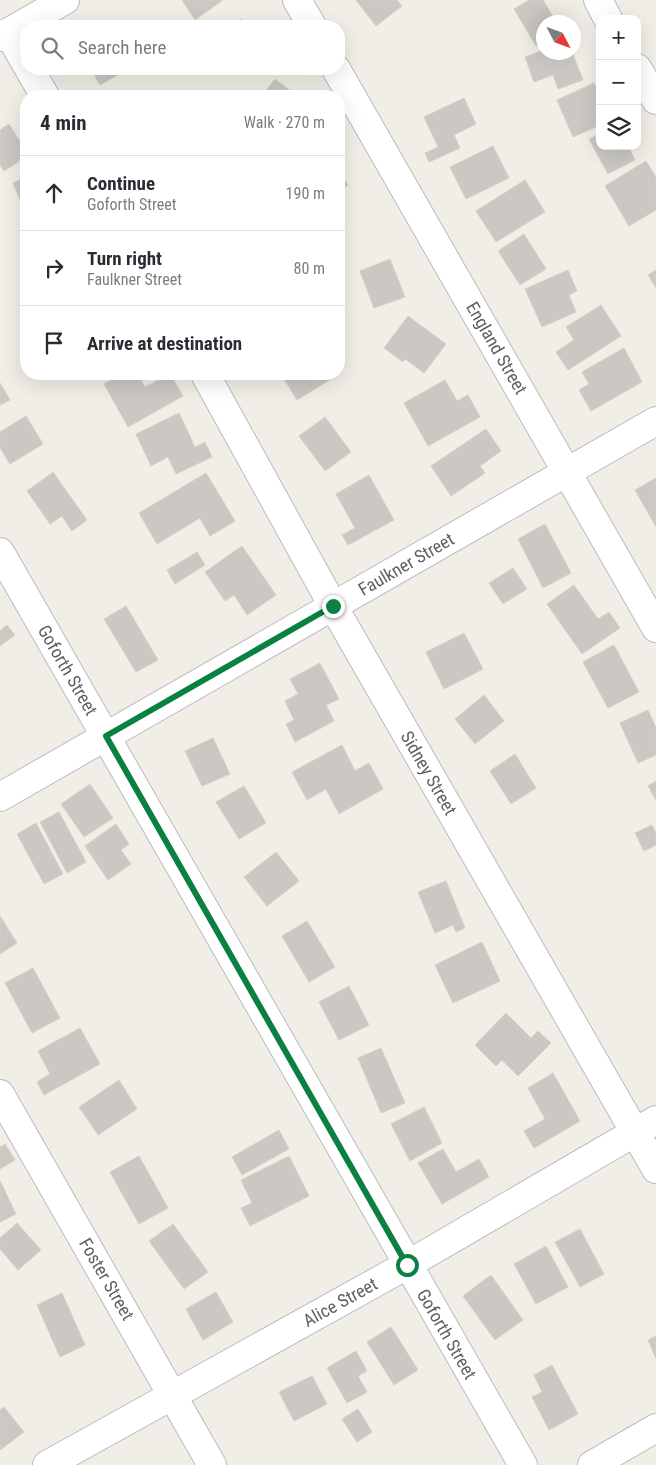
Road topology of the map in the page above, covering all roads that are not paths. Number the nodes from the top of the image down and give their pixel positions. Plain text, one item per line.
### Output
1 (65, 0) edge
2 (297, 0) edge
3 (598, 0) edge
4 (606, 15) edge
5 (29, 20) edge
6 (309, 20) edge
7 (20, 25) edge
8 (4, 34) edge
9 (20, 56) edge
10 (33, 75) edge
11 (339, 75) edge
12 (641, 75) edge
13 (41, 90) edge
14 (656, 100) edge
15 (208, 380) edge
16 (656, 420) edge
17 (568, 471) junction
18 (0, 552) edge
19 (333, 606) junction
20 (656, 628) edge
21 (106, 736) junction
22 (0, 797) edge
23 (0, 1094) edge
24 (645, 1126) edge
25 (656, 1169) edge
26 (407, 1265) junction
27 (173, 1394) junction
28 (656, 1428) edge
29 (47, 1465) edge
30 (212, 1465) edge
31 (523, 1465) edge
32 (592, 1465) edge

1 - 5 street
2 - 6 street
3 - 4 street
7 - 8 street
8 - 9 street
10 - 13 street
11 - 17 street, England Street
12 - 14 street
15 - 19 street, Sidney Street
16 - 17 street, Faulkner Street
17 - 19 street, Faulkner Street
17 - 20 street, England Street
18 - 21 street, Goforth Street
19 - 21 street, Faulkner Street
19 - 24 street, Sidney Street
21 - 22 street, Faulkner Street
21 - 26 street, Goforth Street
23 - 27 street, Foster Street
24 - 25 street, Sidney Street
24 - 26 street, Alice Street
26 - 27 street, Alice Street
26 - 31 street, Goforth Street
27 - 29 street, Alice Street
27 - 30 street, Foster Street
28 - 32 street

